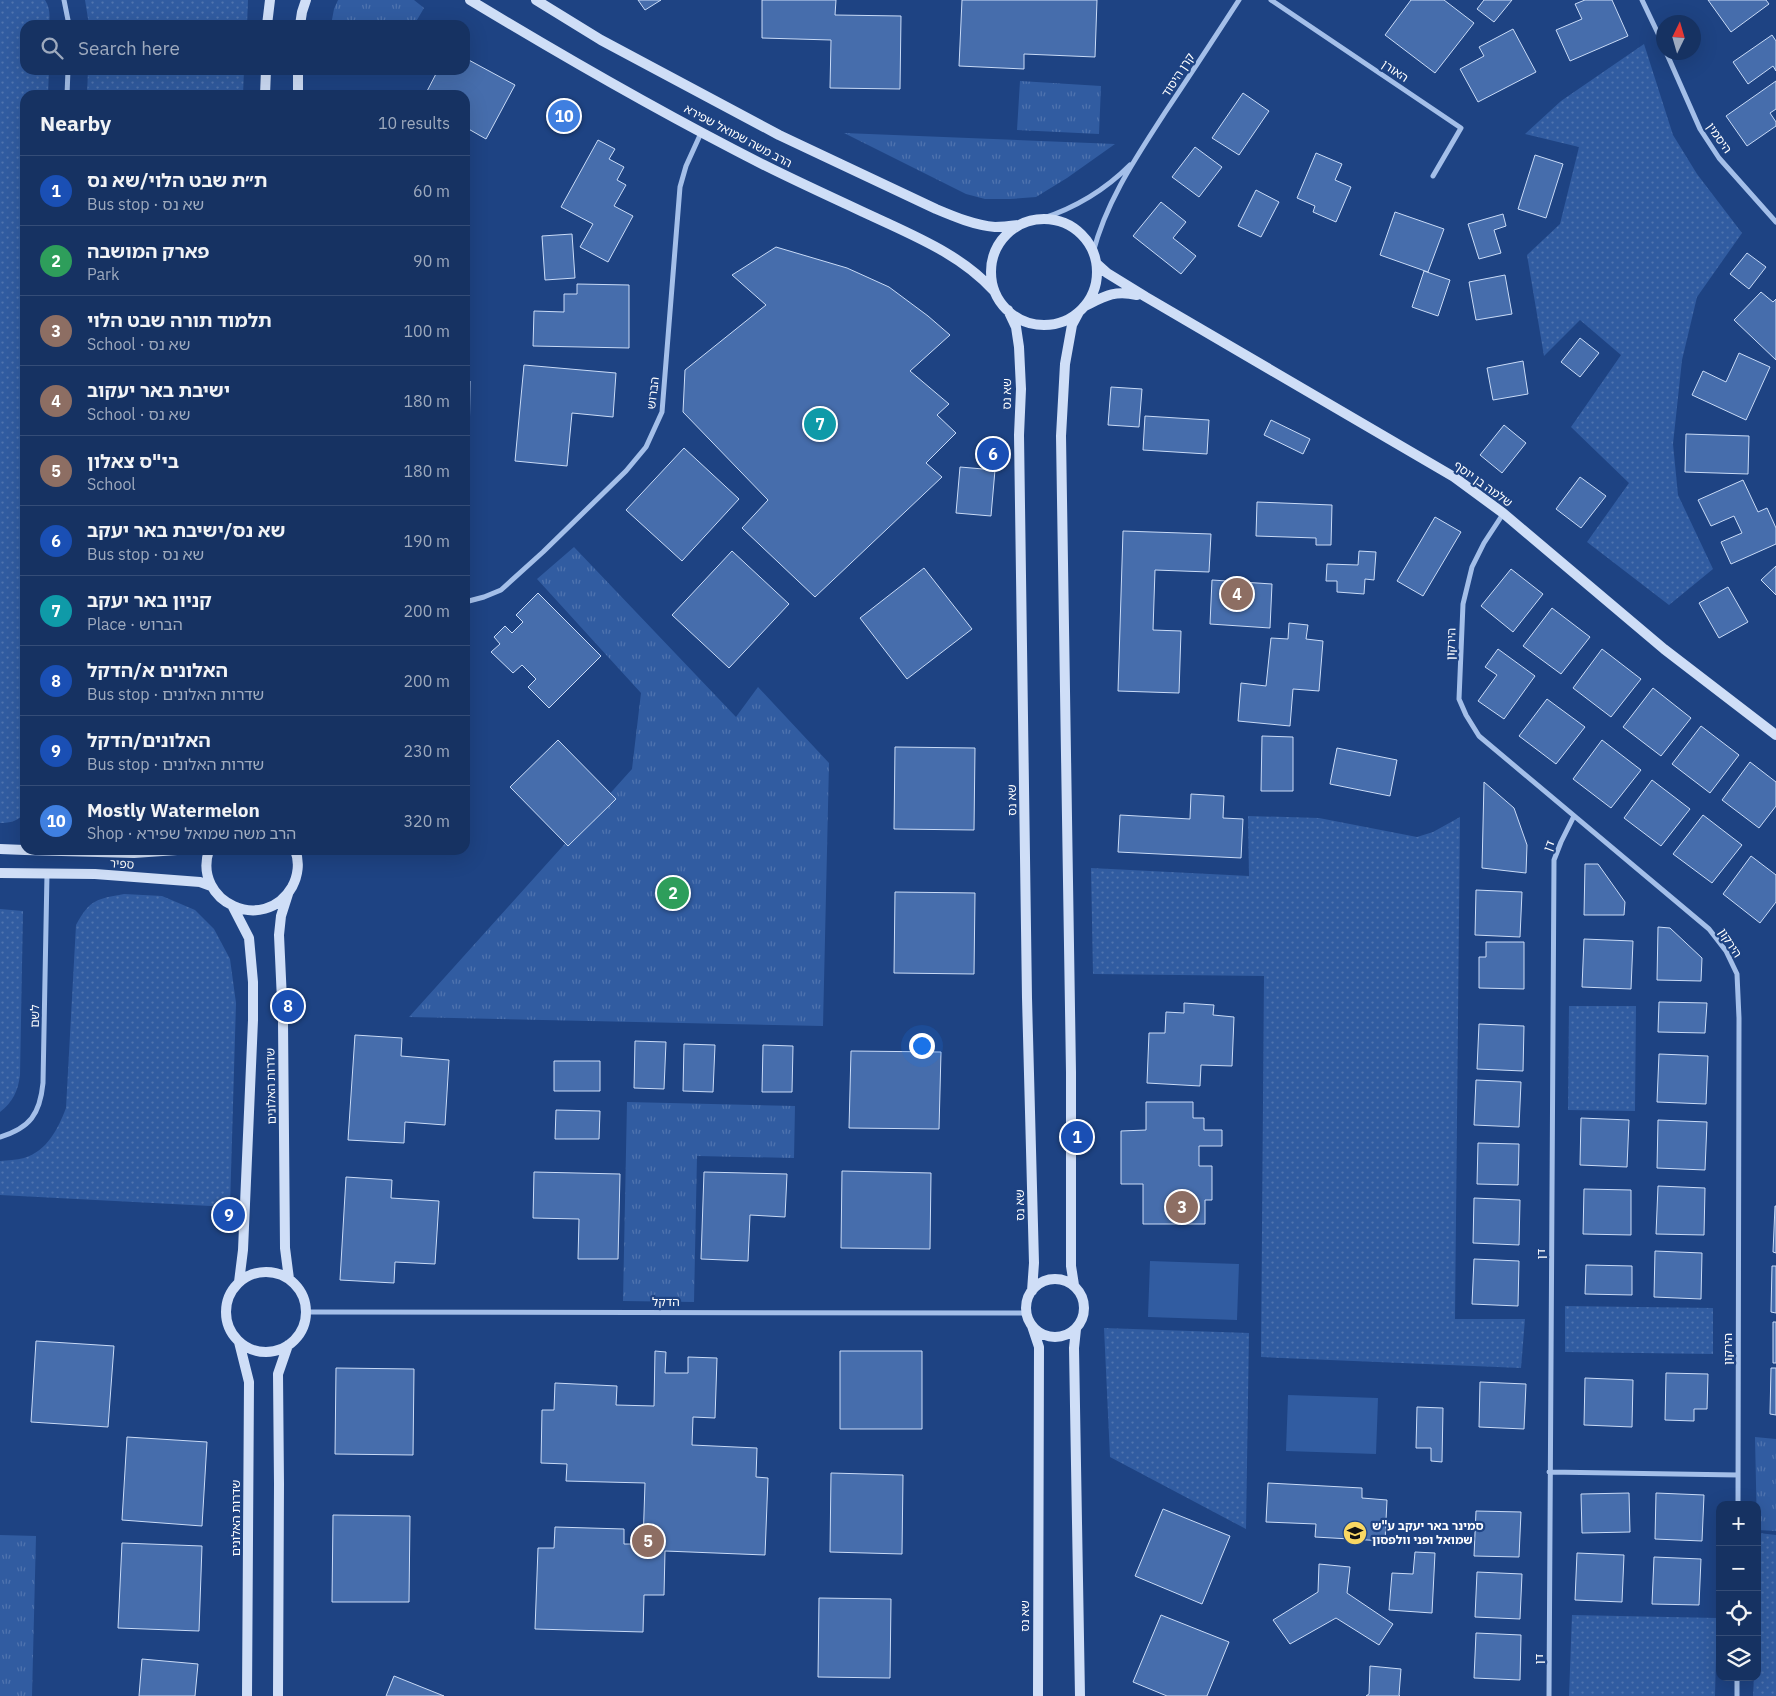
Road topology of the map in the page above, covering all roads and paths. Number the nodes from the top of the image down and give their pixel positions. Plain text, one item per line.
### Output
1 (64, 0) edge
2 (270, 0) edge
3 (306, 0) edge
4 (470, 0) edge
5 (536, 0) edge
6 (1239, 0) edge
7 (1271, 0) edge
8 (1642, 0) edge
9 (68, 20) edge
10 (268, 20) edge
11 (301, 20) edge
12 (1656, 29) edge
13 (1669, 60) edge
14 (68, 75) edge
15 (266, 75) edge
16 (298, 75) edge
17 (67, 90) edge
18 (265, 90) edge
19 (298, 90) edge
20 (702, 132) junction
21 (1134, 161) junction
22 (1432, 176) dead end
23 (1041, 219) junction
24 (1776, 222) edge
25 (1019, 225) junction
26 (1094, 253) junction
27 (1097, 264) junction
28 (994, 291) junction
29 (1146, 297) junction
30 (1082, 309) junction
31 (1008, 310) junction
32 (1503, 513) junction
33 (470, 601) edge
34 (1776, 735) edge
35 (1574, 816) junction
36 (0, 849) edge
37 (20, 850) edge
38 (208, 855) edge
39 (297, 855) edge
40 (0, 872) edge
41 (47, 874) junction
42 (211, 886) junction
43 (288, 894) junction
44 (233, 907) junction
45 (0, 1137) edge
46 (289, 1279) junction
47 (239, 1282) junction
48 (1074, 1285) junction
49 (1032, 1291) junction
50 (306, 1312) junction
51 (1026, 1313) junction
52 (1032, 1326) junction
53 (1076, 1329) junction
54 (240, 1342) junction
55 (288, 1345) junction
56 (1549, 1472) junction
57 (1738, 1475) junction
58 (1738, 1501) edge
59 (1737, 1681) edge
60 (247, 1696) edge
61 (278, 1696) edge
62 (1038, 1696) edge
63 (1080, 1696) edge
64 (1548, 1696) edge
65 (1737, 1696) edge

1 - 9 street
2 - 10 main road
3 - 11 main road
4 - 20 main road, הרב משה שמואל שפירא
5 - 25 main road, הרב משה שמואל שפירא
6 - 21 street, קרן היסוד
7 - 22 street, האורן
8 - 12 street
13 - 24 street, היסמין
14 - 17 street
15 - 18 main road
16 - 19 main road
20 - 28 main road, הרב משה שמואל שפירא
20 - 33 street, הברוש
21 - 23 street, קרן היסוד
21 - 26 street, קרן היסוד
23 - 25 main road
23 - 26 main road
25 - 28 main road
26 - 27 main road
27 - 29 main road, שלמה בן יוסף
27 - 30 main road
28 - 31 main road
29 - 30 main road, שלמה בן יוסף
29 - 32 main road, שלמה בן יוסף
30 - 31 main road
30 - 48 main road
31 - 49 main road, שא נס
32 - 34 main road, שלמה בן יוסף
32 - 35 street, הירקון
35 - 56 street, דן
35 - 57 street, הירקון
36 - 37 main road, ספיר
38 - 42 main road
39 - 43 main road, שדרות האלונים
40 - 41 main road, ספיר
41 - 42 main road, ספיר
41 - 45 street, לשם
42 - 44 main road
43 - 44 main road
43 - 46 main road, שדרות האלונים
44 - 47 main road, שדרות האלונים
46 - 47 main road
46 - 50 main road
47 - 54 main road
48 - 49 main road
48 - 53 main road
49 - 51 main road
50 - 51 street, הדקל
50 - 55 main road
51 - 52 main road
52 - 53 main road
52 - 62 main road, שא נס
53 - 63 main road
54 - 55 main road
54 - 60 main road, שדרות האלונים
55 - 61 main road
56 - 57 street
56 - 64 street, דן
57 - 58 street, הירקון
59 - 65 street

